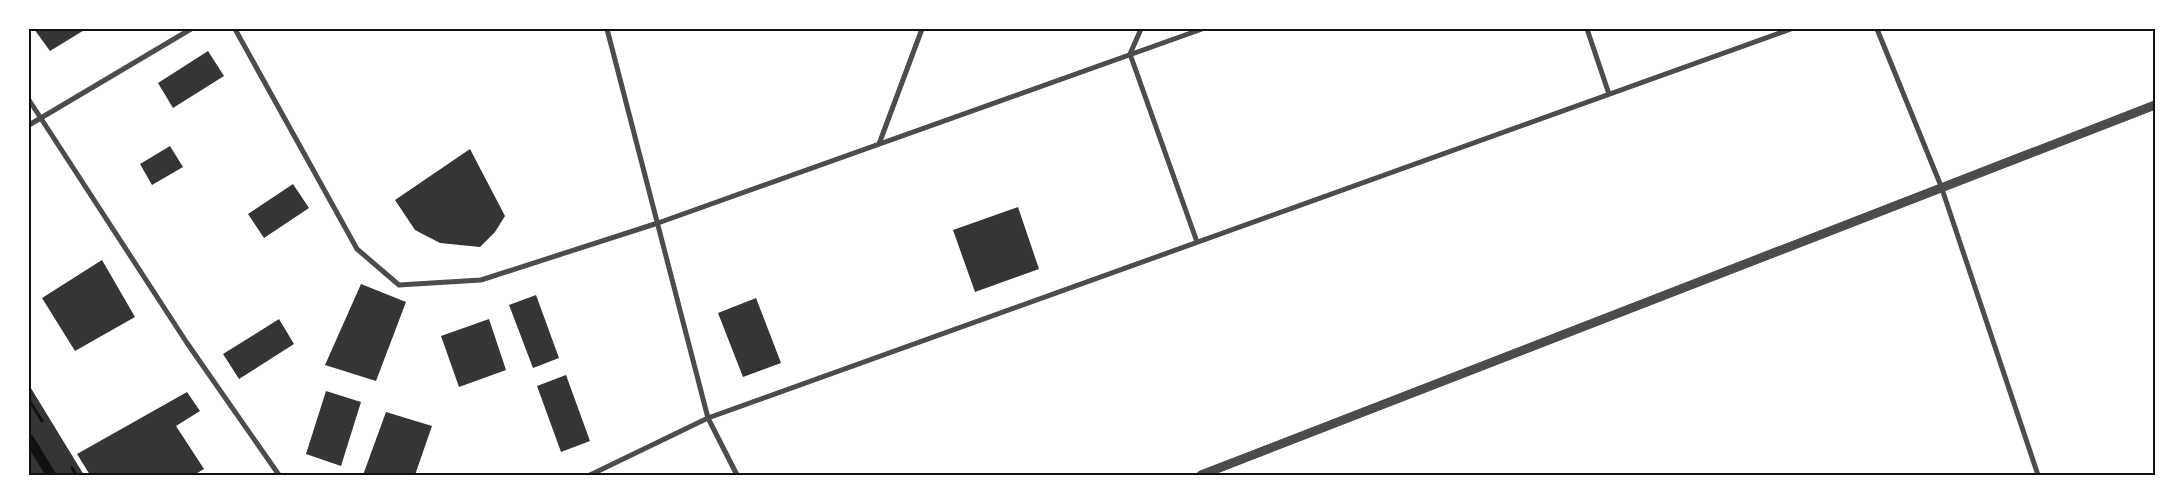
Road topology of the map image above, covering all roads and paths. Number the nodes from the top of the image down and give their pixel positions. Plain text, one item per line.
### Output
1 (191, 29) edge
2 (235, 29) edge
3 (607, 29) edge
4 (922, 29) edge
5 (1141, 29) edge
6 (1202, 29) edge
7 (1587, 29) edge
8 (1791, 29) edge
9 (1877, 29) edge
10 (1130, 54) junction
11 (1608, 94) junction
12 (29, 100) edge
13 (2155, 105) edge
14 (41, 120) junction
15 (29, 125) edge
16 (879, 144) junction
17 (1941, 186) junction
18 (658, 223) junction
19 (1197, 242) junction
20 (708, 418) junction
21 (29, 439) edge
22 (50, 475) edge
23 (279, 475) edge
24 (590, 475) edge
25 (737, 475) edge
26 (1200, 475) edge
27 (2038, 475) edge

1 - 14 street
2 - 18 street
3 - 18 street
4 - 16 street
5 - 10 street
6 - 10 street
7 - 11 street
8 - 11 street
9 - 17 street
10 - 16 street
10 - 19 street
11 - 19 street
12 - 14 street
13 - 17 street
14 - 15 street
14 - 23 street
16 - 18 street
17 - 26 street
17 - 27 street
18 - 20 street
19 - 20 street
20 - 24 street
20 - 25 street
21 - 22 main road

